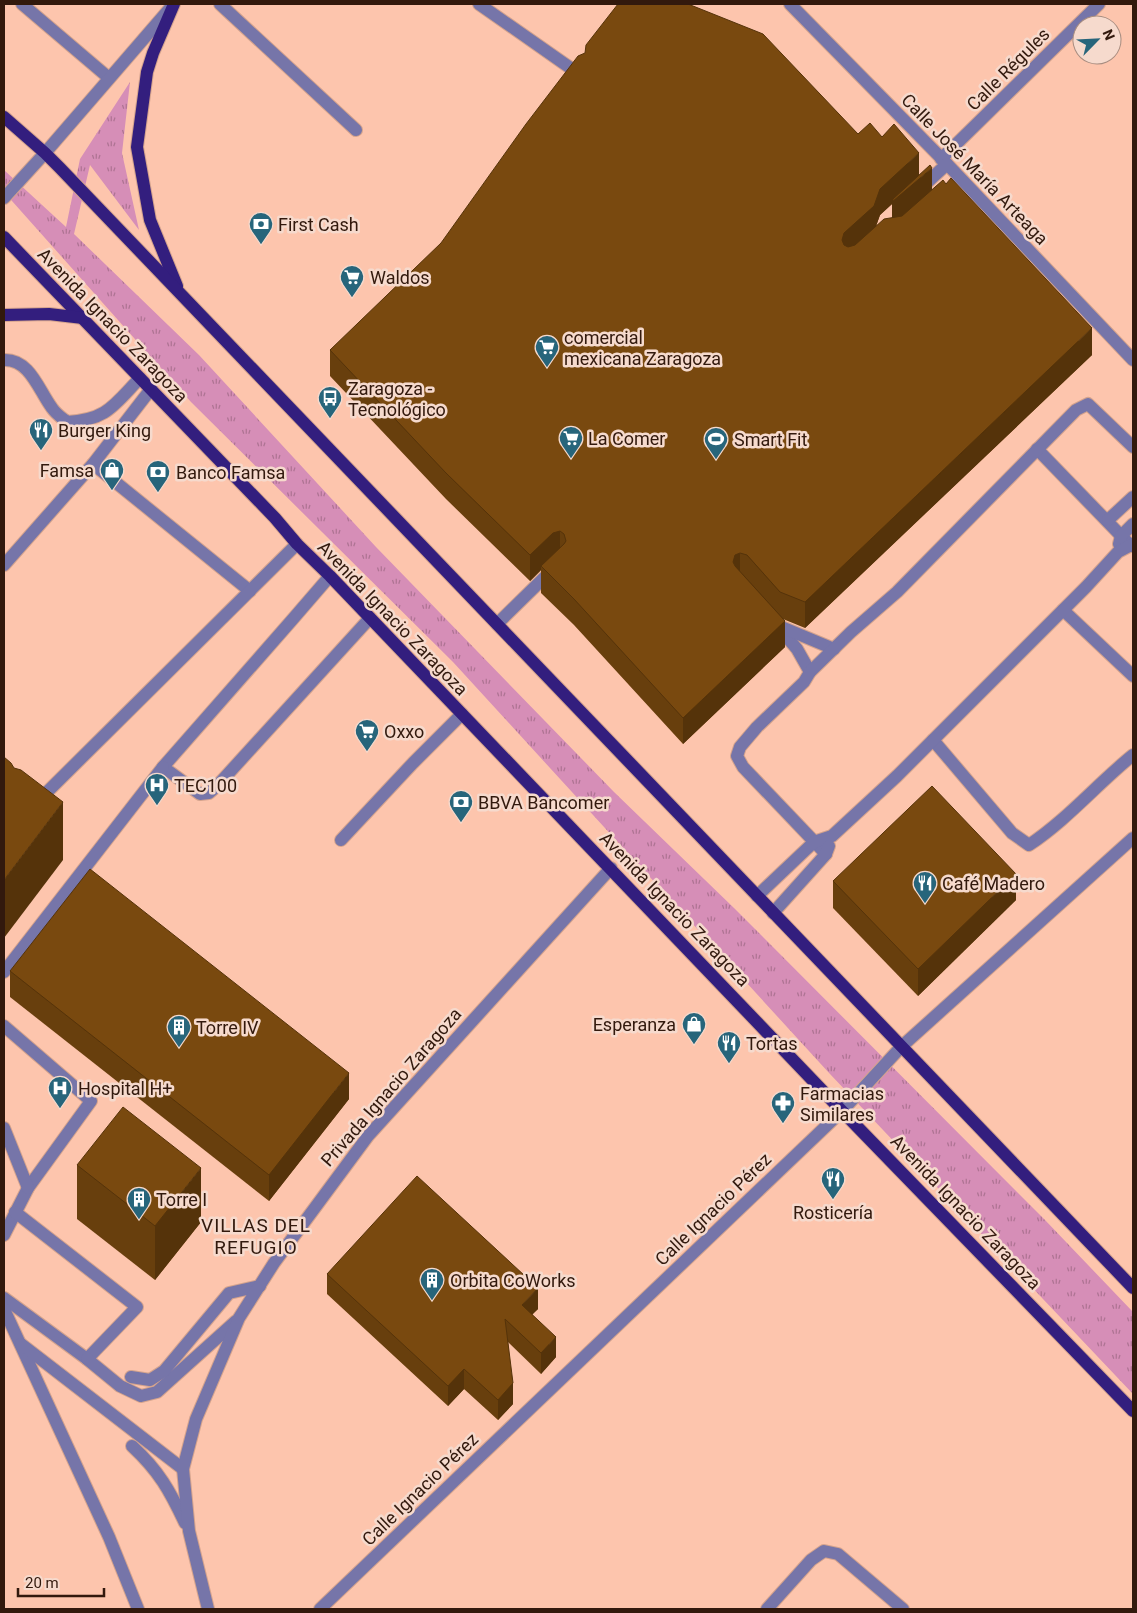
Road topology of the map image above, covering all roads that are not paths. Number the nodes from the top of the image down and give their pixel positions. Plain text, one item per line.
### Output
1 (22, 4) edge
2 (174, 4) edge
3 (220, 4) edge
4 (479, 4) edge
5 (790, 4) edge
6 (1099, 4) edge
7 (579, 74) edge
8 (109, 78) junction
9 (4, 117) edge
10 (356, 130) dead end
11 (45, 153) junction
12 (944, 162) junction
13 (913, 196) edge
14 (4, 198) edge
15 (4, 237) edge
16 (180, 293) junction
17 (4, 315) edge
18 (83, 318) junction
19 (4, 360) edge
20 (1133, 360) edge
21 (140, 378) junction
22 (151, 390) junction
23 (1133, 447) edge
24 (1038, 449) junction
25 (93, 464) junction
26 (1133, 497) edge
27 (1108, 520) junction
28 (1133, 524) edge
29 (1121, 536) junction
30 (297, 544) junction
31 (1132, 545) edge
32 (1118, 552) junction
33 (4, 565) edge
34 (558, 565) edge
35 (330, 576) junction
36 (250, 591) junction
37 (1063, 610) junction
38 (765, 612) edge
39 (370, 618) junction
40 (497, 624) junction
41 (777, 625) junction
42 (834, 650) junction
43 (810, 672) junction
44 (1133, 676) edge
45 (462, 714) junction
46 (933, 740) junction
47 (1133, 755) edge
48 (163, 767) junction
49 (26, 813) edge
50 (832, 836) junction
51 (1133, 838) edge
52 (341, 840) dead end
53 (814, 842) junction
54 (826, 854) junction
55 (611, 868) junction
56 (757, 896) junction
57 (773, 913) junction
58 (4, 972) edge
59 (4, 1026) edge
60 (901, 1046) junction
61 (842, 1111) junction
62 (4, 1128) edge
63 (28, 1188) junction
64 (15, 1212) junction
65 (4, 1235) edge
66 (260, 1286) junction
67 (1133, 1288) edge
68 (4, 1298) edge
69 (4, 1309) edge
70 (240, 1318) junction
71 (18, 1343) junction
72 (87, 1359) junction
73 (131, 1377) dead end
74 (1133, 1411) edge
75 (132, 1446) dead end
76 (183, 1469) junction
77 (189, 1531) junction
78 (138, 1609) edge
79 (208, 1609) edge
80 (320, 1609) edge
81 (767, 1609) edge
82 (903, 1609) edge

1 - 8 street
2 - 8 street
2 - 16 main road
3 - 10 street
4 - 7 street
5 - 12 street, Calle José María Arteaga
6 - 12 street, Calle Régules
8 - 11 street
9 - 11 main road
11 - 14 street
11 - 16 main road
12 - 13 street, Calle Régules
12 - 20 street, Calle José María Arteaga
15 - 18 main road, Avenida Ignacio Zaragoza
16 - 40 main road
17 - 18 main road
18 - 21 main road, Avenida Ignacio Zaragoza
19 - 21 street
21 - 22 main road, Avenida Ignacio Zaragoza
22 - 25 street
22 - 30 main road, Avenida Ignacio Zaragoza
23 - 24 street
24 - 27 street
24 - 42 street
25 - 33 street
25 - 36 street
26 - 27 street
27 - 29 street
28 - 29 street
29 - 31 street
29 - 32 street
30 - 35 main road, Avenida Ignacio Zaragoza
30 - 36 street
31 - 32 street
32 - 37 street
34 - 40 street
35 - 39 main road, Avenida Ignacio Zaragoza
35 - 48 street
36 - 49 street
37 - 44 street
37 - 46 street
38 - 41 street
39 - 45 main road, Avenida Ignacio Zaragoza
39 - 48 street
40 - 56 main road
41 - 42 street
41 - 43 street
42 - 43 street
43 - 53 street
45 - 52 street
45 - 55 main road, Avenida Ignacio Zaragoza
46 - 47 street
46 - 50 street
48 - 58 street
50 - 53 street
50 - 54 street
51 - 60 street, Calle Ignacio Pérez
53 - 54 street
53 - 56 street
54 - 57 street
55 - 61 main road, Avenida Ignacio Zaragoza
55 - 66 street, Privada Ignacio Zaragoza
56 - 57 main road
57 - 60 main road
59 - 63 street
60 - 61 street, Calle Ignacio Pérez
60 - 67 main road
61 - 74 main road, Avenida Ignacio Zaragoza
61 - 80 street, Calle Ignacio Pérez
62 - 63 street
63 - 64 street
64 - 65 street
64 - 72 street
66 - 70 street, Privada Ignacio Zaragoza
66 - 73 street
68 - 72 street
69 - 71 street
70 - 72 street
70 - 76 street, Privada Ignacio Zaragoza
71 - 76 street
71 - 78 street
75 - 77 street
76 - 77 street, Privada Ignacio Zaragoza
77 - 79 street, Privada Ignacio Zaragoza
81 - 82 street

